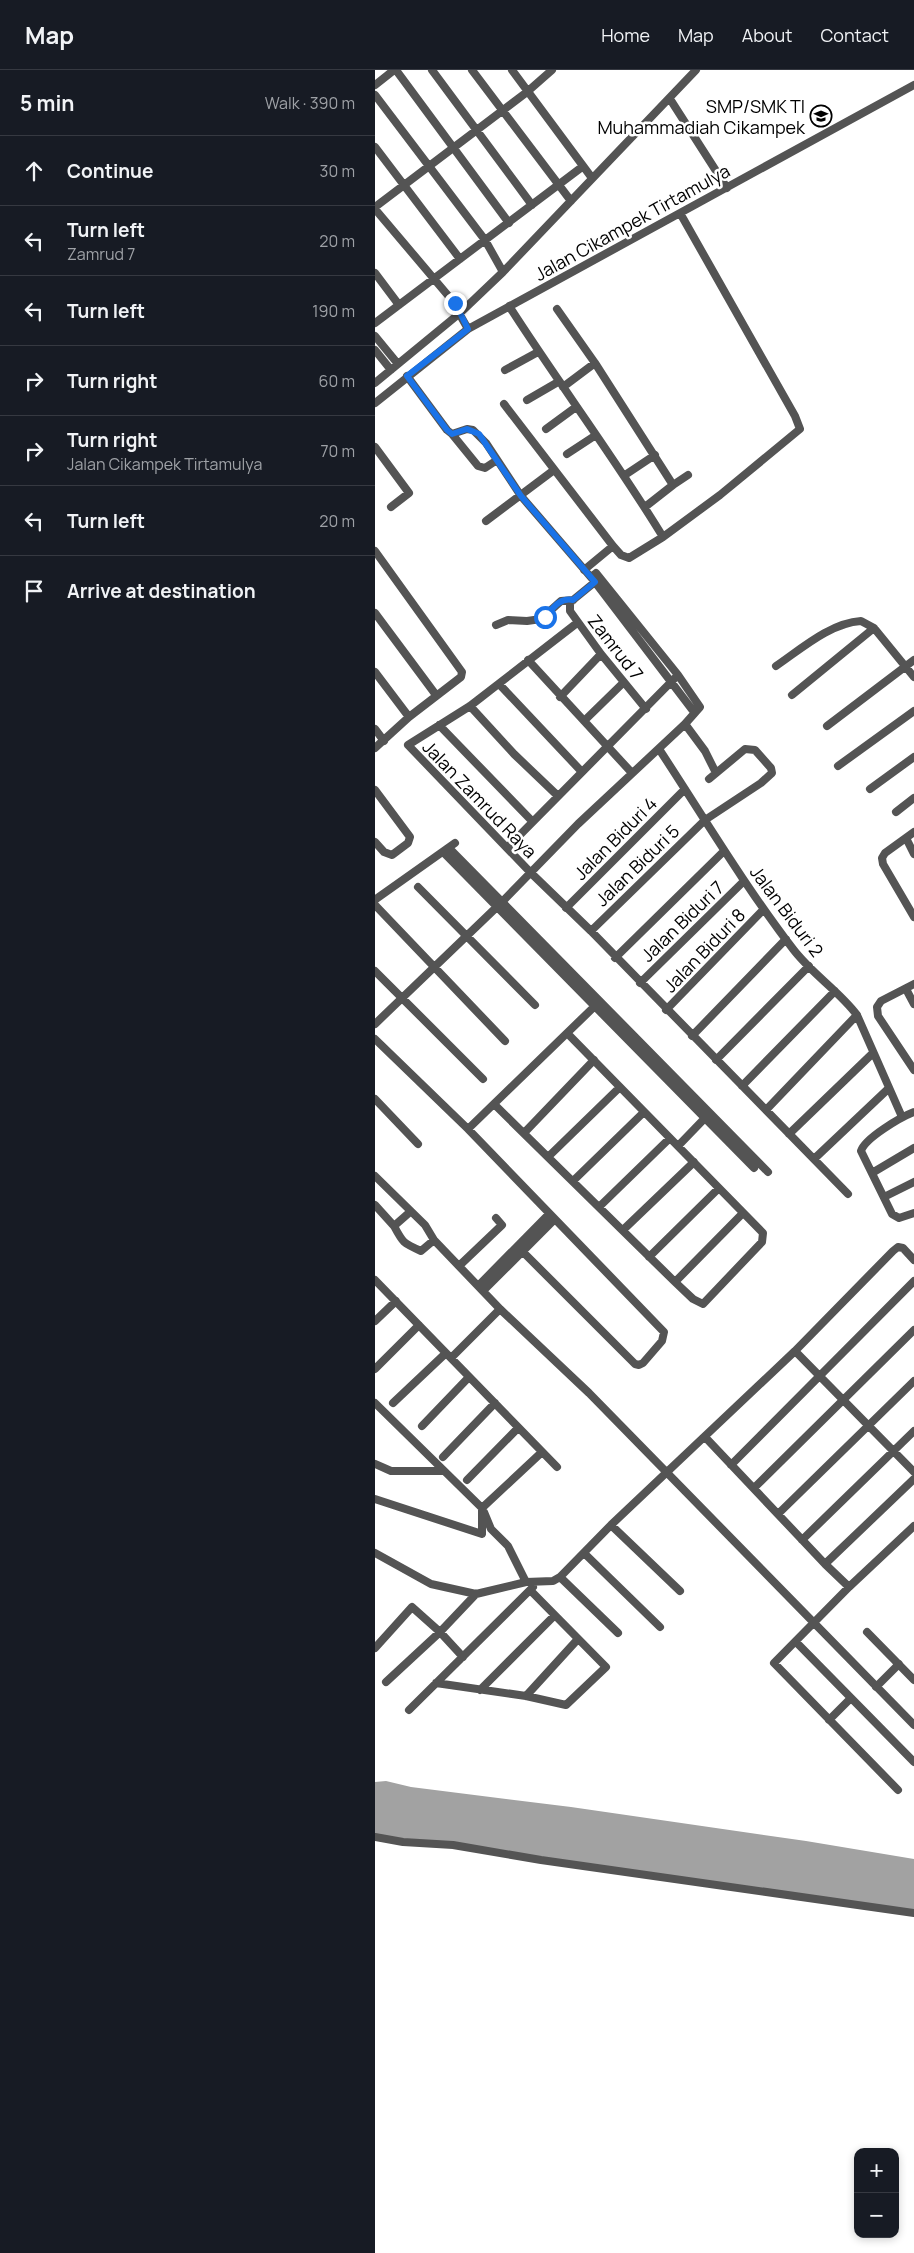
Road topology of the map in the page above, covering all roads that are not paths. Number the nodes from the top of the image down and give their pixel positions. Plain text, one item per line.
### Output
1 (395, 70) edge
2 (432, 70) edge
3 (472, 70) edge
4 (512, 70) edge
5 (552, 70) edge
6 (696, 70) edge
7 (375, 85) edge
8 (914, 85) edge
9 (527, 92) junction
10 (375, 95) edge
11 (670, 99) junction
12 (502, 111) junction
13 (476, 130) junction
14 (375, 147) edge
15 (454, 147) junction
16 (430, 165) junction
17 (582, 167) junction
18 (592, 178) junction
19 (558, 185) junction
20 (404, 186) junction
21 (727, 188) junction
22 (571, 201) junction
23 (532, 205) junction
24 (375, 208) edge
25 (681, 213) junction
26 (509, 223) junction
27 (485, 240) junction
28 (460, 260) junction
29 (503, 272) junction
30 (375, 273) edge
31 (433, 280) junction
32 (399, 305) junction
33 (509, 306) junction
34 (557, 309) dead end
35 (460, 313) junction
36 (375, 323) edge
37 (468, 329) junction
38 (375, 336) edge
39 (375, 350) edge
40 (538, 352) junction
41 (595, 363) junction
42 (394, 367) junction
43 (505, 370) dead end
44 (405, 378) junction
45 (375, 383) edge
46 (560, 385) junction
47 (527, 400) dead end
48 (375, 402) edge
49 (505, 404) dead end
50 (576, 408) junction
51 (546, 430) dead end
52 (452, 434) junction
53 (597, 434) junction
54 (375, 447) edge
55 (567, 454) dead end
56 (655, 455) junction
57 (497, 460) junction
58 (554, 470) junction
59 (625, 475) junction
60 (688, 475) dead end
61 (673, 485) junction
62 (521, 496) junction
63 (391, 506) dead end
64 (645, 507) junction
65 (486, 521) dead end
66 (663, 537) junction
67 (613, 546) junction
68 (375, 551) edge
69 (584, 570) junction
70 (593, 579) junction
71 (573, 600) junction
72 (375, 613) edge
73 (577, 623) junction
74 (496, 625) dead end
75 (874, 628) junction
76 (601, 654) junction
77 (528, 660) junction
78 (914, 660) edge
79 (776, 666) dead end
80 (905, 666) junction
81 (375, 672) edge
82 (675, 678) junction
83 (914, 678) edge
84 (624, 682) junction
85 (499, 684) junction
86 (435, 695) junction
87 (793, 695) dead end
88 (561, 697) junction
89 (470, 706) junction
90 (646, 709) junction
91 (914, 711) edge
92 (409, 717) junction
93 (584, 722) junction
94 (685, 724) junction
95 (439, 725) junction
96 (827, 726) dead end
97 (375, 729) edge
98 (384, 741) junction
99 (608, 747) junction
100 (375, 748) edge
101 (659, 749) junction
102 (914, 757) edge
103 (838, 766) dead end
104 (582, 772) junction
105 (716, 772) junction
106 (632, 773) junction
107 (709, 779) dead end
108 (685, 789) junction
109 (870, 789) dead end
110 (375, 790) edge
111 (558, 796) junction
112 (914, 798) edge
113 (896, 812) dead end
114 (705, 820) junction
115 (532, 821) junction
116 (914, 832) edge
117 (905, 838) junction
118 (375, 842) edge
119 (507, 848) junction
120 (724, 851) junction
121 (914, 854) edge
122 (531, 873) junction
123 (744, 881) junction
124 (418, 887) dead end
125 (376, 902) edge
126 (500, 905) junction
127 (566, 908) junction
128 (763, 910) junction
129 (914, 917) edge
130 (591, 931) junction
131 (467, 936) junction
132 (786, 939) junction
133 (615, 958) junction
134 (435, 966) junction
135 (809, 966) junction
136 (375, 971) edge
137 (640, 983) junction
138 (914, 984) edge
139 (906, 989) junction
140 (835, 991) junction
141 (401, 998) junction
142 (597, 1004) junction
143 (914, 1004) edge
144 (535, 1005) dead end
145 (666, 1010) junction
146 (857, 1016) junction
147 (375, 1024) edge
148 (567, 1033) junction
149 (692, 1036) junction
150 (375, 1039) edge
151 (505, 1041) dead end
152 (873, 1053) junction
153 (594, 1060) junction
154 (716, 1060) junction
155 (662, 1070) junction
156 (914, 1070) edge
157 (483, 1079) dead end
158 (742, 1086) junction
159 (620, 1087) junction
160 (888, 1088) junction
161 (375, 1099) edge
162 (495, 1105) junction
163 (766, 1110) junction
164 (644, 1112) junction
165 (914, 1112) edge
166 (901, 1117) junction
167 (705, 1118) junction
168 (468, 1129) junction
169 (524, 1133) junction
170 (789, 1134) junction
171 (729, 1137) junction
172 (670, 1138) junction
173 (418, 1144) dead end
174 (678, 1146) junction
175 (914, 1148) edge
176 (548, 1157) junction
177 (814, 1159) junction
178 (693, 1162) junction
179 (754, 1168) dead end
180 (769, 1172) dead end
181 (871, 1172) junction
182 (375, 1176) edge
183 (573, 1182) junction
184 (914, 1182) edge
185 (719, 1188) junction
186 (848, 1194) dead end
187 (884, 1197) junction
188 (375, 1206) edge
189 (599, 1207) junction
190 (410, 1212) junction
191 (914, 1212) edge
192 (743, 1213) junction
193 (551, 1217) junction
194 (496, 1218) dead end
195 (394, 1226) junction
196 (623, 1230) junction
197 (434, 1240) junction
198 (523, 1252) junction
199 (649, 1257) junction
200 (914, 1260) edge
201 (460, 1265) junction
202 (375, 1280) edge
203 (914, 1281) edge
204 (675, 1282) junction
205 (481, 1288) junction
206 (396, 1301) junction
207 (500, 1309) junction
208 (375, 1321) edge
209 (419, 1326) junction
210 (914, 1330) edge
211 (795, 1351) junction
212 (449, 1356) junction
213 (375, 1369) edge
214 (820, 1376) junction
215 (469, 1377) junction
216 (914, 1381) edge
217 (844, 1400) junction
218 (375, 1403) edge
219 (393, 1403) dead end
220 (495, 1403) junction
221 (421, 1426) dead end
222 (869, 1426) junction
223 (518, 1428) junction
224 (914, 1431) edge
225 (705, 1437) junction
226 (894, 1451) junction
227 (542, 1452) junction
228 (443, 1457) dead end
229 (375, 1464) edge
230 (731, 1465) junction
231 (557, 1467) dead end
232 (443, 1471) junction
233 (914, 1472) edge
234 (667, 1474) junction
235 (914, 1479) edge
236 (467, 1480) dead end
237 (754, 1488) junction
238 (375, 1499) edge
239 (482, 1508) junction
240 (778, 1514) junction
241 (611, 1526) junction
242 (914, 1526) edge
243 (802, 1540) junction
244 (375, 1553) edge
245 (584, 1553) junction
246 (825, 1564) junction
247 (560, 1577) junction
248 (526, 1582) junction
249 (536, 1583) junction
250 (849, 1587) junction
251 (531, 1591) junction
252 (680, 1591) dead end
253 (476, 1594) junction
254 (554, 1616) junction
255 (814, 1624) junction
256 (660, 1627) dead end
257 (440, 1632) junction
258 (867, 1632) dead end
259 (618, 1633) dead end
260 (578, 1639) junction
261 (796, 1642) junction
262 (375, 1648) edge
263 (463, 1658) junction
264 (899, 1664) junction
265 (914, 1680) edge
266 (386, 1682) dead end
267 (436, 1683) junction
268 (876, 1687) junction
269 (480, 1690) junction
270 (526, 1696) junction
271 (851, 1698) junction
272 (409, 1710) dead end
273 (829, 1720) junction
274 (914, 1725) edge
275 (914, 1762) edge
276 (898, 1790) dead end
277 (375, 1837) edge
278 (914, 1913) edge

1 - 7 street
1 - 15 street
2 - 13 street
3 - 12 street
4 - 9 street
5 - 9 street
6 - 11 street
8 - 21 street, Jalan Cikampek Tirtamulya
9 - 12 street
9 - 17 street
10 - 16 street
11 - 18 street
11 - 21 street
12 - 13 street
12 - 19 street
13 - 15 street
13 - 23 street
14 - 20 street
15 - 16 street
15 - 26 street
16 - 20 street
16 - 27 street
17 - 18 street
17 - 19 street
18 - 22 street
19 - 22 street
19 - 23 street
20 - 24 street
20 - 28 street
21 - 25 street, Jalan Cikampek Tirtamulya
22 - 29 street
23 - 26 street
24 - 31 street
25 - 33 street, Jalan Cikampek Tirtamulya
25 - 66 street
26 - 27 street
27 - 28 street
27 - 29 street
28 - 31 street
29 - 35 street
30 - 32 street
31 - 32 street
31 - 35 street
32 - 36 street
33 - 37 street, Jalan Cikampek Tirtamulya
33 - 40 street
34 - 41 street
35 - 37 street
35 - 42 street
37 - 44 street, Jalan Cikampek Tirtamulya
38 - 42 street
39 - 42 street
40 - 43 street
40 - 46 street
41 - 46 street
41 - 56 street
42 - 44 street
42 - 45 street
44 - 48 street, Jalan Cikampek Tirtamulya
44 - 52 street
46 - 47 street
46 - 50 street
49 - 58 street
50 - 51 street
50 - 53 street
52 - 57 street
52 - 57 street
53 - 55 street
53 - 59 street
54 - 63 street
56 - 59 street
56 - 61 street
57 - 62 street
58 - 62 street
58 - 67 street
59 - 64 street
60 - 61 street
61 - 64 street
62 - 65 street
62 - 69 street
64 - 66 street
66 - 67 street
67 - 69 street
68 - 86 street
69 - 70 street
70 - 71 street, Zamrud 7
70 - 82 street
71 - 73 street, Zamrud 7
71 - 74 street
72 - 86 street
73 - 76 street, Zamrud 7
73 - 77 street
75 - 79 street
75 - 80 street
75 - 87 street
76 - 84 street, Zamrud 7
76 - 88 street
77 - 85 street
77 - 88 street
78 - 80 street
80 - 83 street
80 - 96 street
81 - 92 street
82 - 90 street
82 - 94 street
84 - 90 street, Zamrud 7
84 - 93 street
85 - 89 street
85 - 104 street
86 - 92 street
88 - 93 street
89 - 95 street
89 - 111 street
90 - 99 street
91 - 103 street
92 - 98 street
93 - 99 street
94 - 101 street
94 - 105 street
95 - 115 street
95 - 119 street, Jalan Zamrud Raya
97 - 98 street
98 - 100 street
99 - 104 street
99 - 106 street
101 - 106 street
101 - 108 street, Jalan Biduri 2
102 - 109 street
104 - 111 street
105 - 107 street
105 - 114 street, Jalan Biduri 5
106 - 122 street
108 - 114 street, Jalan Biduri 2
108 - 127 street, Jalan Biduri 4
110 - 118 street
111 - 115 street
112 - 113 street
114 - 120 street, Jalan Biduri 2
114 - 130 street, Jalan Biduri 5
115 - 119 street
116 - 117 street
117 - 121 street
117 - 129 street
119 - 122 street, Jalan Zamrud Raya
120 - 123 street, Jalan Biduri 2
120 - 133 street
122 - 126 street
122 - 127 street, Jalan Zamrud Raya
123 - 128 street, Jalan Biduri 2
123 - 137 street, Jalan Biduri 7
124 - 131 street
125 - 126 street
125 - 134 street
126 - 131 street
126 - 142 street
127 - 130 street, Jalan Zamrud Raya
128 - 132 street, Jalan Biduri 2
128 - 145 street, Jalan Biduri 8
130 - 133 street, Jalan Zamrud Raya
131 - 134 street
131 - 144 street
132 - 135 street, Jalan Biduri 2
132 - 149 street
133 - 137 street, Jalan Zamrud Raya
134 - 141 street
134 - 151 street
135 - 140 street, Jalan Biduri 2
135 - 154 street
136 - 141 street
137 - 145 street, Jalan Zamrud Raya
138 - 139 street
139 - 143 street
139 - 156 street
140 - 146 street, Jalan Biduri 2
140 - 158 street
141 - 147 street
141 - 157 street
142 - 148 street
142 - 155 street
145 - 149 street, Jalan Zamrud Raya
146 - 152 street, Jalan Biduri 2
146 - 163 street
148 - 153 street
148 - 162 street
149 - 154 street, Jalan Zamrud Raya
150 - 168 street
152 - 160 street, Jalan Biduri 2
152 - 170 street
153 - 159 street
153 - 169 street
154 - 158 street, Jalan Zamrud Raya
155 - 167 street
155 - 171 street
158 - 163 street, Jalan Zamrud Raya
159 - 164 street
159 - 176 street
160 - 166 street, Jalan Biduri 2
160 - 177 street
161 - 173 street
162 - 168 street
162 - 169 street
163 - 170 street, Jalan Zamrud Raya
164 - 172 street
164 - 183 street
165 - 166 street
166 - 181 street
167 - 171 street
167 - 174 street
168 - 193 street
169 - 176 street
170 - 177 street, Jalan Zamrud Raya
171 - 179 street
171 - 180 street
172 - 174 street
172 - 189 street
174 - 178 street
175 - 181 street
176 - 183 street
177 - 186 street, Jalan Zamrud Raya
178 - 185 street
178 - 196 street
181 - 187 street
182 - 190 street
183 - 189 street
184 - 187 street
185 - 192 street
185 - 199 street
187 - 191 street
188 - 195 street
189 - 196 street
190 - 195 street
190 - 197 street
192 - 204 street
192 - 204 street
193 - 198 street
193 - 198 street
193 - 205 street
194 - 201 street
195 - 197 street
196 - 199 street
197 - 201 street
198 - 205 street
199 - 204 street
200 - 211 street
201 - 205 street
202 - 206 street
203 - 214 street
205 - 207 street
206 - 208 street
206 - 209 street
207 - 212 street
207 - 234 street
209 - 212 street
209 - 213 street
210 - 217 street
211 - 214 street
211 - 225 street
212 - 215 street
212 - 219 street
214 - 217 street
214 - 230 street
215 - 220 street
215 - 221 street
216 - 222 street
217 - 222 street
217 - 237 street
218 - 232 street
220 - 223 street
220 - 228 street
222 - 226 street
222 - 240 street
223 - 227 street
223 - 236 street
224 - 226 street
225 - 230 street
225 - 234 street
226 - 233 street
226 - 243 street
227 - 231 street
227 - 239 street
229 - 232 street
230 - 237 street
232 - 239 street
234 - 241 street
234 - 255 street
235 - 246 street
237 - 240 street
238 - 239 street
239 - 248 street
240 - 243 street
241 - 245 street
241 - 252 street
242 - 250 street
243 - 246 street
244 - 253 street
245 - 247 street
245 - 256 street
246 - 250 street
247 - 249 street
247 - 259 street
248 - 249 street
248 - 253 street
249 - 251 street
250 - 255 street
251 - 254 street
251 - 263 street
253 - 257 street
254 - 260 street
254 - 269 street
255 - 261 street
255 - 268 street
257 - 262 street
257 - 263 street
257 - 266 street
258 - 264 street
260 - 270 street
260 - 270 street
261 - 271 street
261 - 273 street
263 - 267 street
264 - 265 street
264 - 268 street
267 - 269 street
267 - 272 street
268 - 274 street
269 - 270 street
271 - 273 street
271 - 275 street
273 - 276 street
277 - 278 street

